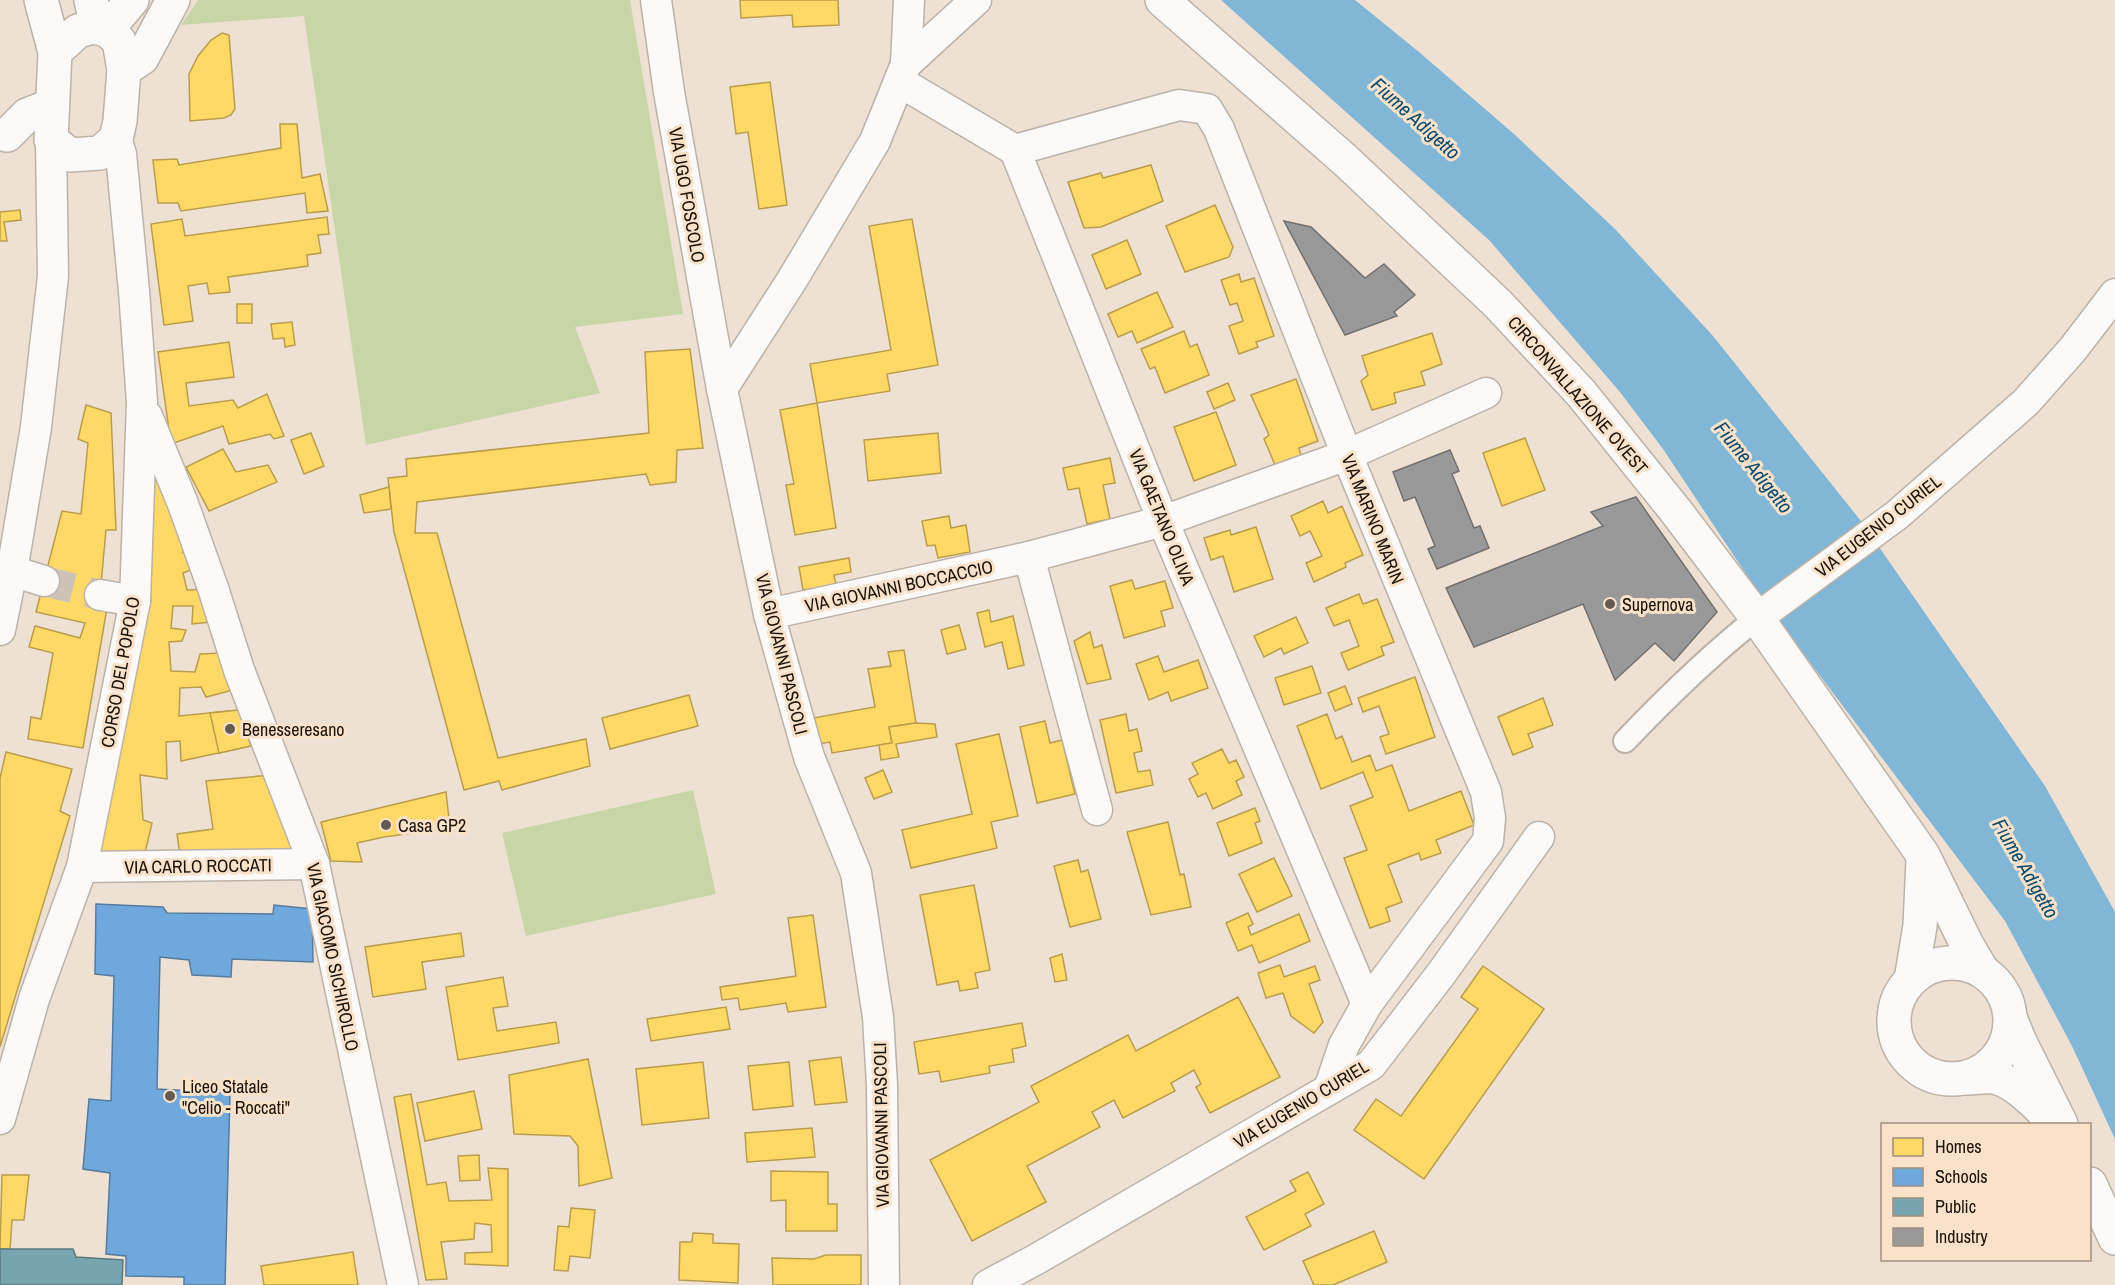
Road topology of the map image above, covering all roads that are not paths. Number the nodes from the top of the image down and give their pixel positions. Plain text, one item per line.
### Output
1 (41, 0) edge
2 (132, 0) edge
3 (172, 0) edge
4 (656, 0) edge
5 (909, 0) edge
6 (976, 0) edge
7 (1162, 0) edge
8 (97, 19) edge
9 (55, 52) junction
10 (124, 70) junction
11 (903, 73) junction
12 (52, 105) junction
13 (4, 136) edge
14 (116, 139) junction
15 (51, 140) junction
16 (1015, 150) junction
17 (2115, 294) edge
18 (722, 389) junction
19 (1486, 393) dead end
20 (142, 402) junction
21 (1347, 455) junction
22 (1163, 521) junction
23 (1029, 557) junction
24 (12, 571) junction
25 (44, 581) tunnel mouth
26 (100, 595) tunnel mouth
27 (135, 601) junction
28 (769, 614) junction
29 (1763, 614) junction
30 (0, 630) edge
31 (1625, 741) dead end
32 (1097, 810) dead end
33 (1539, 837) dead end
34 (1923, 855) junction
35 (314, 864) junction
36 (82, 867) junction
37 (1983, 972) junction
38 (1911, 980) junction
39 (1367, 1004) junction
40 (2011, 1020) junction
41 (1968, 1078) junction
42 (1329, 1089) junction
43 (0, 1119) edge
44 (2053, 1123) edge
45 (2060, 1123) edge
46 (2091, 1186) edge
47 (2115, 1238) edge
48 (403, 1285) edge
49 (884, 1285) edge
50 (988, 1285) edge

1 - 9 main road
2 - 8 main road
3 - 10 main road
4 - 18 street, VIA UGO FOSCOLO
5 - 11 street
6 - 11 street
7 - 29 main road, CIRCONVALLAZIONE OVEST
8 - 9 main road
8 - 10 main road
9 - 12 main road
10 - 14 main road
11 - 16 street
11 - 18 street
12 - 13 main road
12 - 15 main road
13 - 15 main road
14 - 15 main road
14 - 20 street, CORSO DEL POPOLO
15 - 24 street
16 - 21 street, VIA MARINO MARIN
16 - 22 street, VIA GAETANO OLIVA
17 - 29 street, VIA EUGENIO CURIEL
18 - 28 street, VIA GIOVANNI PASCOLI
19 - 21 street, VIA GIOVANNI BOCCACCIO
20 - 27 street, CORSO DEL POPOLO
20 - 35 street, VIA GIACOMO SICHIROLLO
21 - 22 street, VIA GIOVANNI BOCCACCIO
21 - 39 street, VIA MARINO MARIN
22 - 23 street, VIA GIOVANNI BOCCACCIO
22 - 39 street, VIA GAETANO OLIVA
23 - 28 street, VIA GIOVANNI BOCCACCIO
23 - 32 street
24 - 25 street
24 - 30 street
26 - 27 street
27 - 36 street, CORSO DEL POPOLO
28 - 49 street, VIA GIOVANNI PASCOLI
29 - 31 street, VIA EUGENIO CURIEL
29 - 34 main road, CIRCONVALLAZIONE OVEST
33 - 42 street, VIA EUGENIO CURIEL
34 - 37 main road, CIRCONVALLAZIONE OVEST
34 - 38 main road
35 - 36 street, VIA CARLO ROCCATI
35 - 48 street, VIA GIACOMO SICHIROLLO
36 - 43 street, CORSO DEL POPOLO
37 - 38 main road
37 - 40 main road
38 - 41 main road
39 - 42 street, VIA MARINO MARIN
40 - 41 main road
40 - 45 main road
41 - 44 main road
42 - 50 street, VIA EUGENIO CURIEL
46 - 47 main road

